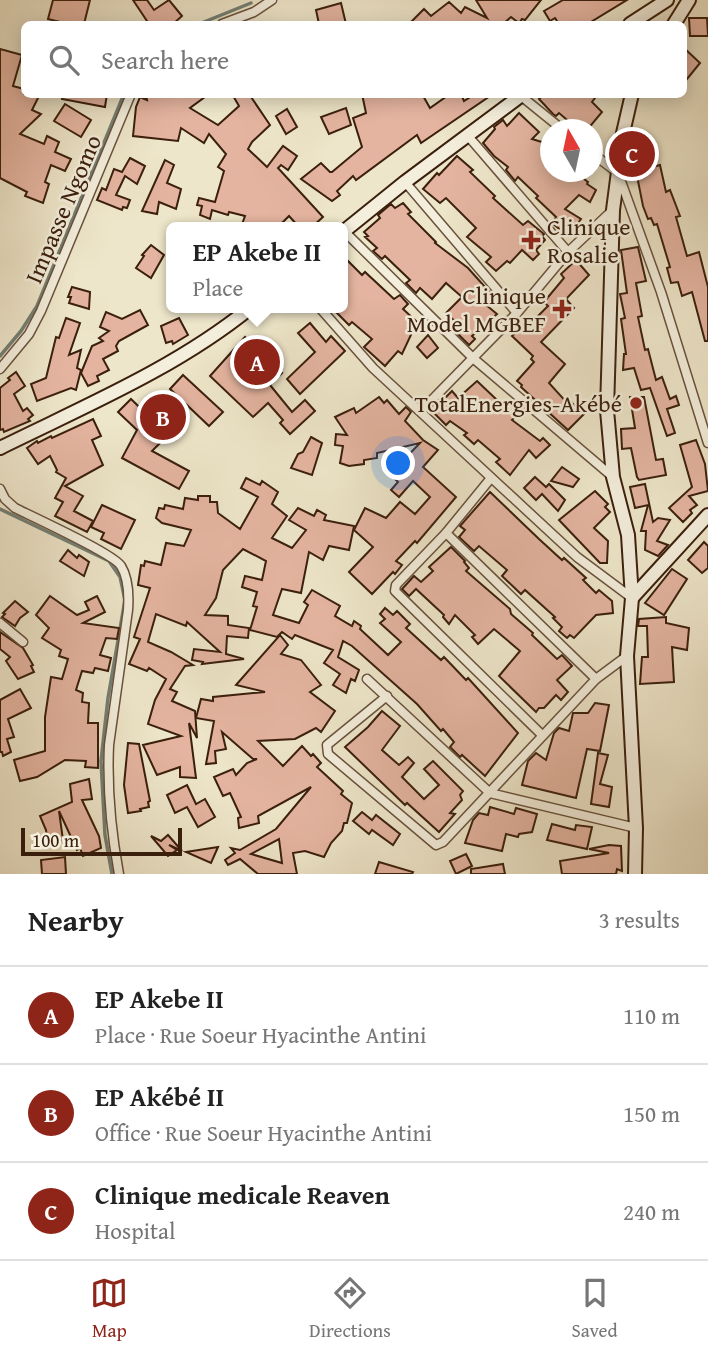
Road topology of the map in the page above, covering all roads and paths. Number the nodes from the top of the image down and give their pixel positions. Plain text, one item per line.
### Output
1 (272, 0) edge
2 (667, 0) edge
3 (689, 0) edge
4 (230, 21) edge
5 (635, 21) edge
6 (676, 21) edge
7 (129, 98) edge
8 (518, 98) edge
9 (526, 98) edge
10 (631, 98) edge
11 (550, 119) edge
12 (468, 136) junction
13 (603, 161) edge
14 (618, 173) junction
15 (405, 182) junction
16 (613, 210) junction
17 (348, 228) edge
18 (348, 235) edge
19 (568, 252) junction
20 (243, 313) edge
21 (324, 313) edge
22 (517, 313) junction
23 (474, 359) junction
24 (0, 369) edge
25 (421, 411) junction
26 (708, 443) edge
27 (0, 448) edge
28 (613, 477) junction
29 (491, 478) junction
30 (0, 489) edge
31 (708, 515) edge
32 (446, 533) junction
33 (632, 598) junction
34 (0, 623) edge
35 (23, 642) dead end
36 (627, 656) junction
37 (367, 679) dead end
38 (597, 679) junction
39 (387, 696) junction
40 (542, 735) junction
41 (490, 793) junction
42 (636, 828) junction
43 (119, 874) edge
44 (635, 874) edge

1 - 4 street
2 - 5 street
3 - 6 street
7 - 24 street, Impasse Ngomo
8 - 12 street
9 - 11 street
10 - 14 street
12 - 15 street
12 - 19 street
13 - 14 street
14 - 16 street
14 - 26 street
15 - 17 street
15 - 22 street
16 - 19 street
16 - 28 street
18 - 23 street
19 - 22 street
20 - 27 street
21 - 25 street
22 - 23 street
23 - 25 street
23 - 28 street
25 - 29 street
28 - 33 street
29 - 32 street
29 - 33 street
30 - 43 street
31 - 33 street
32 - 38 street
32 - 40 street
33 - 36 street
34 - 35 street
36 - 38 street
36 - 42 street
37 - 39 street
38 - 40 street
39 - 41 street
39 - 41 street
40 - 41 street
41 - 42 street
42 - 44 street

